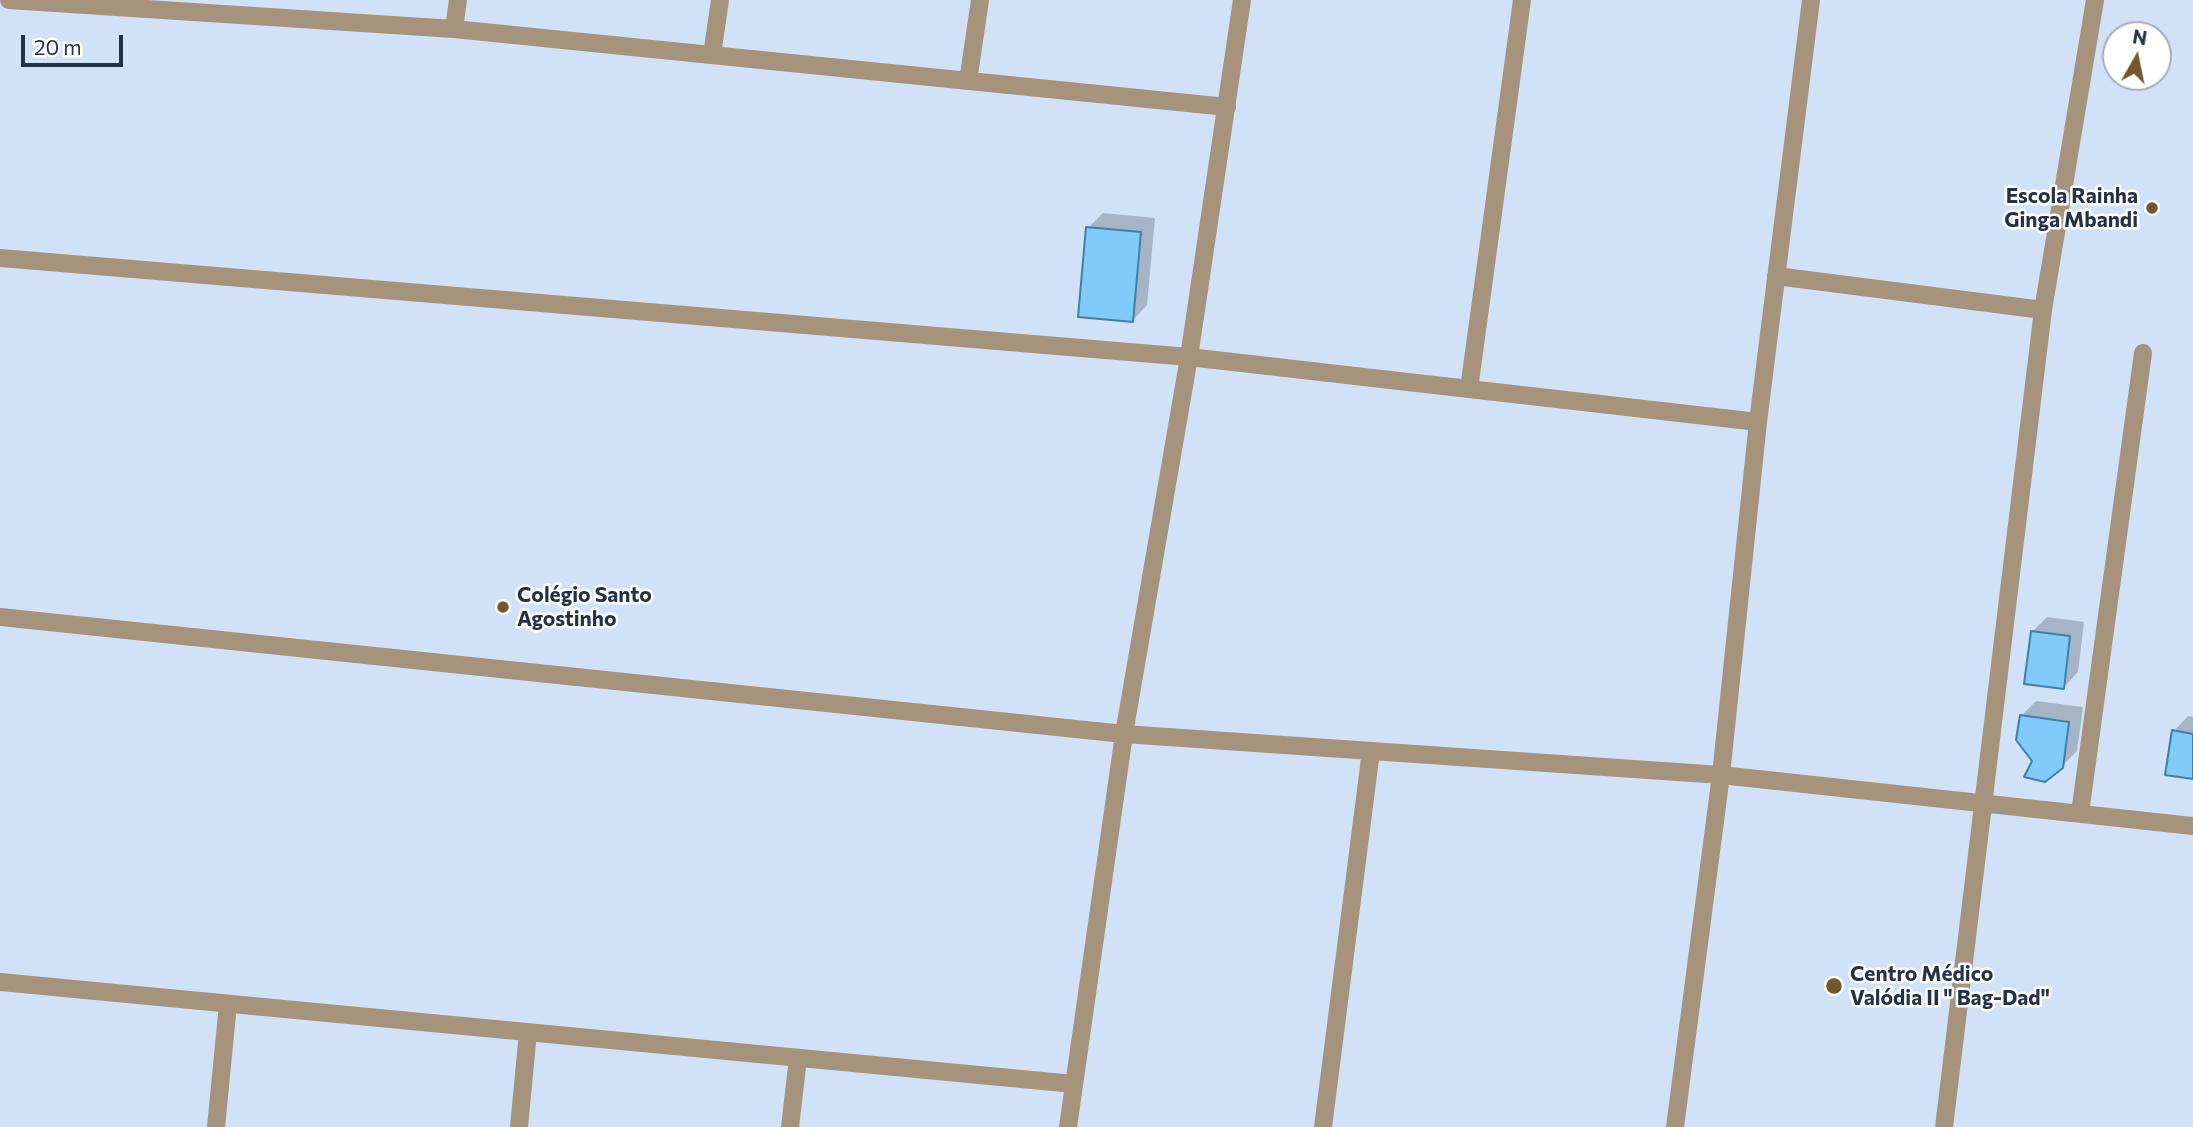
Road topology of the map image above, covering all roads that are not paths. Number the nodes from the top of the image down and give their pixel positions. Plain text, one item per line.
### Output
1 (9, 0) edge
2 (458, 0) edge
3 (720, 0) edge
4 (980, 0) edge
5 (1242, 0) edge
6 (1522, 0) edge
7 (1811, 0) edge
8 (2095, 0) edge
9 (190, 6) edge
10 (454, 29) junction
11 (712, 55) junction
12 (968, 81) junction
13 (1227, 107) junction
14 (0, 258) edge
15 (1776, 276) junction
16 (2043, 310) junction
17 (2143, 353) dead end
18 (1189, 357) junction
19 (1469, 389) junction
20 (1758, 422) junction
21 (0, 617) edge
22 (1124, 734) junction
23 (1371, 751) junction
24 (1721, 775) junction
25 (1983, 803) junction
26 (2080, 813) junction
27 (2193, 826) edge
28 (0, 982) edge
29 (228, 1003) junction
30 (528, 1032) junction
31 (798, 1058) junction
32 (1074, 1084) junction
33 (216, 1127) edge
34 (519, 1127) edge
35 (790, 1127) edge
36 (1068, 1127) edge
37 (1323, 1127) edge
38 (1675, 1127) edge
39 (1944, 1127) edge

1 - 9 street
2 - 10 street
3 - 11 street
4 - 12 street
5 - 13 street
6 - 19 street
7 - 15 street
8 - 16 street
9 - 10 street
10 - 11 street
11 - 12 street
12 - 13 street
13 - 18 street
14 - 18 street
15 - 16 street
15 - 20 street
16 - 25 street
17 - 26 street
18 - 19 street
18 - 22 street
19 - 20 street
20 - 24 street
21 - 22 street
22 - 23 street
22 - 32 street
23 - 24 street
23 - 37 street
24 - 25 street
24 - 38 street
25 - 26 street
25 - 39 street
26 - 27 street
28 - 29 street
29 - 30 street
29 - 33 street
30 - 31 street
30 - 34 street
31 - 32 street
31 - 35 street
32 - 36 street

